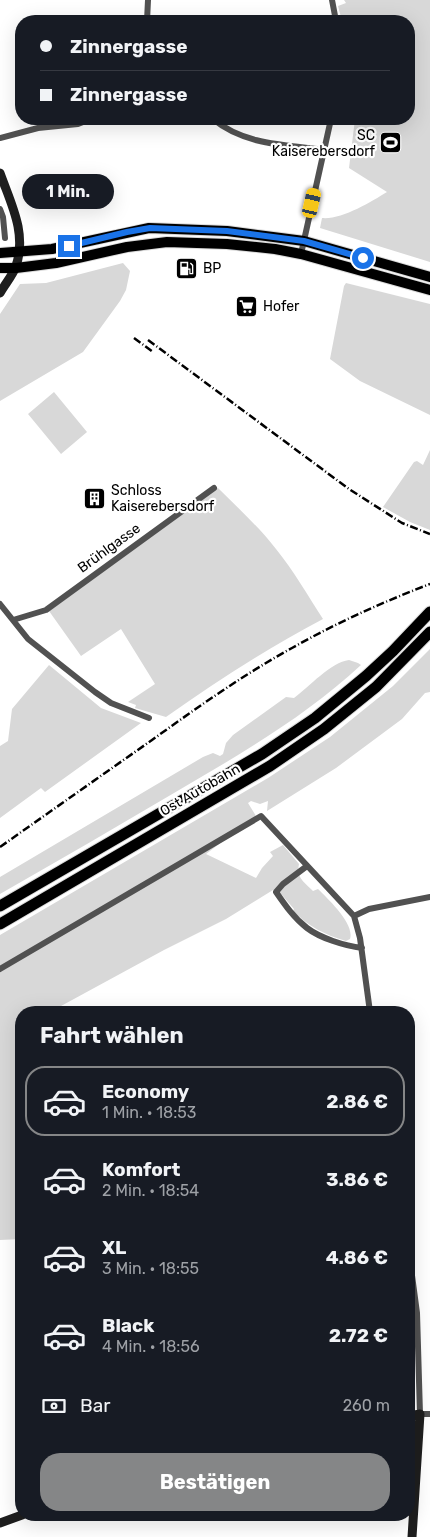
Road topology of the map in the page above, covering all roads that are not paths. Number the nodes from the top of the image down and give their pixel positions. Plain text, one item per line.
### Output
1 (148, 0) edge
2 (332, 0) edge
3 (147, 15) edge
4 (335, 15) edge
5 (68, 125) edge
6 (220, 125) edge
7 (330, 125) edge
8 (0, 138) edge
9 (325, 150) junction
10 (0, 173) edge
11 (0, 209) edge
12 (5, 239) edge
13 (304, 241) junction
14 (19, 251) junction
15 (0, 253) edge
16 (302, 254) junction
17 (0, 268) edge
18 (16, 268) junction
19 (430, 277) edge
20 (430, 290) edge
21 (0, 293) edge
22 (214, 488) dead end
23 (0, 605) edge
24 (430, 612) edge
25 (14, 620) junction
26 (430, 632) edge
27 (149, 718) dead end
28 (307, 866) junction
29 (430, 897) edge
30 (0, 906) edge
31 (354, 916) junction
32 (0, 924) edge
33 (362, 948) junction
34 (0, 969) edge
35 (369, 1006) edge
36 (415, 1298) edge
37 (420, 1414) junction
38 (430, 1414) edge
39 (415, 1415) edge
40 (415, 1491) edge
41 (15, 1518) edge
42 (413, 1521) edge
43 (0, 1523) edge
44 (412, 1537) edge

1 - 3 street
2 - 4 street
5 - 8 street
6 - 9 street
7 - 9 street
9 - 13 street
10 - 14 street
11 - 12 street
13 - 14 main road
13 - 16 street
13 - 19 main road
14 - 15 main road
14 - 18 street
16 - 18 main road
16 - 20 main road
17 - 18 main road
18 - 21 street
22 - 25 street, Brühlgasse
23 - 25 street
24 - 30 highway, Ost Autobahn
25 - 27 street
26 - 32 highway, Ost Autobahn
28 - 31 street
28 - 33 street
28 - 34 street
29 - 31 street
31 - 33 street
33 - 35 street
36 - 37 street
37 - 38 street
37 - 39 street
37 - 40 street
41 - 43 street
42 - 44 street

